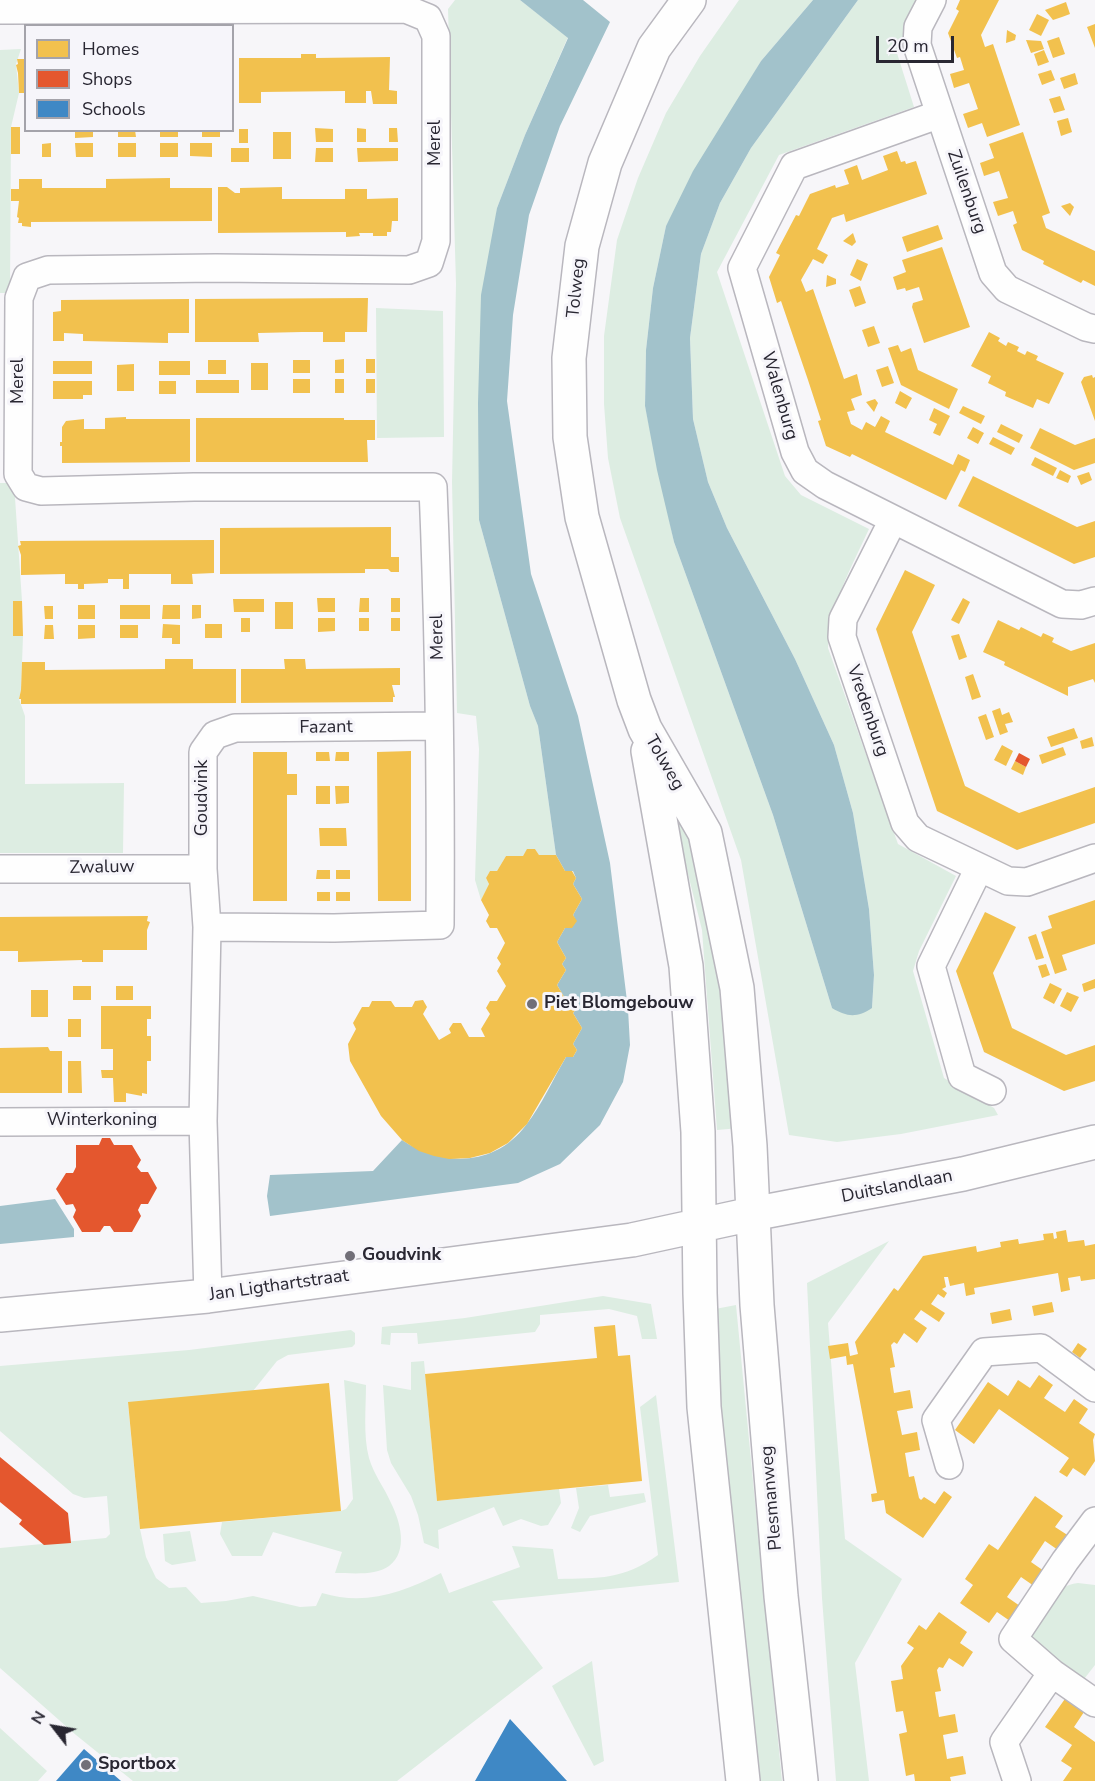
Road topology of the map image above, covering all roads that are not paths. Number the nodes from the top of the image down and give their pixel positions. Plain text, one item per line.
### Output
1 (689, 0) edge
2 (932, 0) edge
3 (0, 10) edge
4 (940, 114) junction
5 (1095, 328) edge
6 (893, 520) junction
7 (1095, 601) edge
8 (639, 714) junction
9 (439, 726) junction
10 (215, 735) joint
11 (1095, 858) edge
12 (0, 868) edge
13 (979, 868) junction
14 (203, 869) junction
15 (207, 927) junction
16 (992, 1091) dead end
17 (203, 1121) junction
18 (0, 1122) edge
19 (1095, 1142) edge
20 (752, 1214) junction
21 (699, 1225) junction
22 (208, 1296) junction
23 (0, 1315) edge
24 (1095, 1388) edge
25 (950, 1465) dead end
26 (1095, 1521) edge
27 (1052, 1673) junction
28 (1095, 1703) edge
29 (743, 1781) edge
30 (801, 1781) edge
31 (1017, 1781) edge

1 - 8 main road, Tolweg
2 - 4 street, Zuilenburg
3 - 9 street, Merel
4 - 5 street, Zuilenburg
4 - 6 street, Walenburg
6 - 7 street, Walenburg
6 - 13 street, Vredenburg
8 - 20 main road, Tolweg
8 - 21 main road, Tolweg
9 - 10 street, Fazant
9 - 15 street, Merel
10 - 14 street, Goudvink
11 - 13 street, Vredenburg
12 - 14 street, Zwaluw
13 - 16 street
14 - 15 street, Goudvink
15 - 17 street, Goudvink
17 - 18 street, Winterkoning
17 - 22 street, Goudvink
19 - 20 main road, Duitslandlaan
20 - 21 main road, Duitslandlaan
20 - 30 main road, Plesmanweg
21 - 22 main road, Jan Ligthartstraat
21 - 29 main road
22 - 23 main road, Jan Ligthartstraat
24 - 25 street
26 - 27 street
27 - 28 street
27 - 31 street

